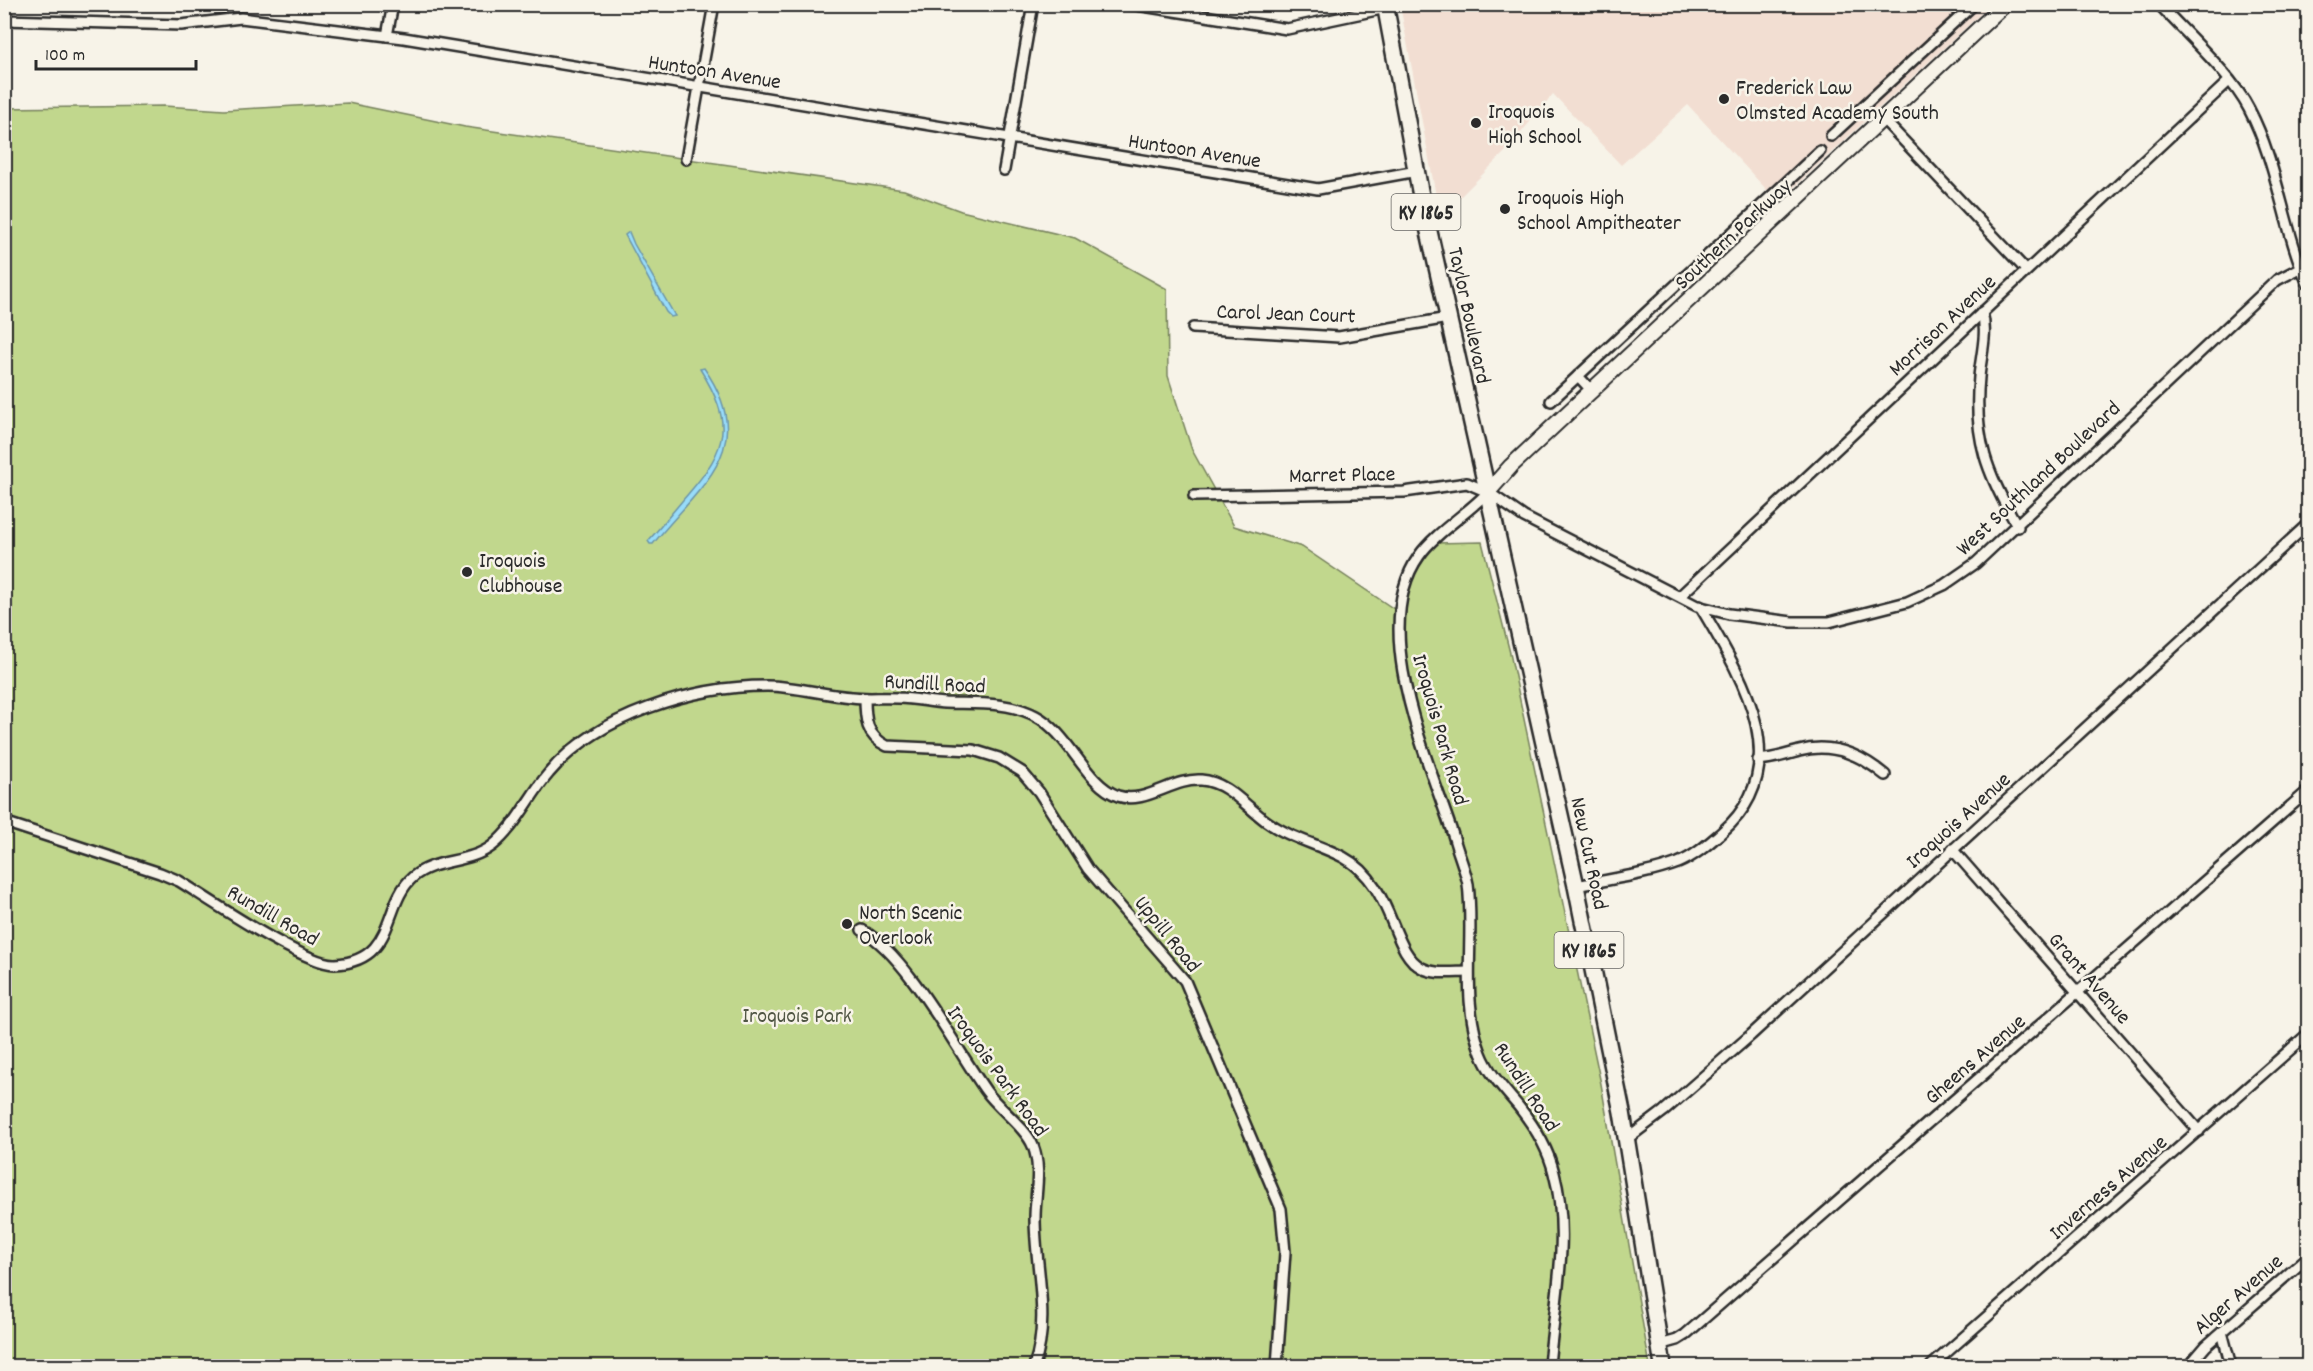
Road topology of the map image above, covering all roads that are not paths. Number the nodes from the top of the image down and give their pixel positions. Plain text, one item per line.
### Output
1 (393, 4) edge
2 (714, 4) edge
3 (1033, 4) edge
4 (1130, 4) edge
5 (1974, 4) edge
6 (2005, 4) edge
7 (2159, 4) edge
8 (1386, 6) edge
9 (4, 20) edge
10 (387, 36) junction
11 (2229, 81) junction
12 (699, 87) junction
13 (1884, 119) junction
14 (1831, 136) dead end
15 (1010, 139) junction
16 (1820, 151) dead end
17 (686, 159) dead end
18 (1004, 170) dead end
19 (1798, 170) junction
20 (1417, 171) junction
21 (1813, 185) junction
22 (2305, 264) edge
23 (2026, 270) junction
24 (2308, 284) edge
25 (1982, 312) junction
26 (1448, 318) junction
27 (1193, 328) dead end
28 (1578, 376) junction
29 (1593, 392) junction
30 (1551, 401) dead end
31 (1488, 492) junction
32 (1194, 496) dead end
33 (2308, 524) edge
34 (2018, 526) junction
35 (1680, 596) junction
36 (1700, 606) junction
37 (865, 698) junction
38 (1758, 760) junction
39 (1885, 775) dead end
40 (2308, 791) edge
41 (4, 822) edge
42 (1952, 849) junction
43 (1575, 886) junction
44 (862, 930) dead end
45 (1468, 972) junction
46 (2079, 992) junction
47 (2308, 1034) edge
48 (2199, 1131) junction
49 (1627, 1139) junction
50 (2308, 1257) edge
51 (2222, 1332) junction
52 (1659, 1345) junction
53 (2194, 1360) dead end
54 (1035, 1366) edge
55 (1277, 1366) edge
56 (1550, 1366) edge
57 (1663, 1366) edge
58 (1931, 1366) edge
59 (2231, 1366) edge

1 - 10 street
2 - 12 street
3 - 15 street
4 - 8 street
5 - 14 street
6 - 13 main road, Southern Parkway
7 - 11 street
8 - 20 main road, Taylor Boulevard / KY 1865
9 - 10 street, Huntoon Avenue
10 - 12 street, Huntoon Avenue
11 - 22 street
11 - 23 street, Morrison Avenue
12 - 15 street, Huntoon Avenue
12 - 17 street
13 - 21 main road, Southern Parkway
13 - 23 street
15 - 18 street
15 - 20 street, Huntoon Avenue
16 - 19 street
19 - 21 street
19 - 28 street
20 - 26 main road, Taylor Boulevard / KY 1865
21 - 29 main road, Southern Parkway
22 - 24 street
22 - 34 street, West Southland Boulevard
23 - 25 street, Morrison Avenue
25 - 34 street
25 - 35 street, Morrison Avenue
26 - 27 street, Carol Jean Court
26 - 31 main road, Taylor Boulevard / KY 1865
28 - 29 street
28 - 30 street
29 - 31 main road, Southern Parkway
31 - 32 street, Marret Place
31 - 35 street, West Southland Boulevard
31 - 43 main road, New Cut Road / KY 1865
31 - 45 street, Iroquois Park Road
33 - 42 street, Iroquois Avenue
34 - 36 street, West Southland Boulevard
35 - 36 street, West Southland Boulevard
36 - 38 street
37 - 41 street, Rundill Road
37 - 45 street, Rundill Road
37 - 55 street, Uppill Road
38 - 39 street
38 - 43 street
40 - 46 street, Gheens Avenue
42 - 46 street, Grant Avenue
42 - 49 street, Iroquois Avenue
43 - 49 main road, New Cut Road / KY 1865
44 - 54 street, Iroquois Park Road
45 - 56 street, Rundill Road
46 - 48 street, Grant Avenue
46 - 52 street, Gheens Avenue
47 - 48 street, Inverness Avenue
48 - 58 street, Inverness Avenue
49 - 52 main road, New Cut Road / KY 1865
50 - 51 street, Alger Avenue
51 - 53 street, Alger Avenue
51 - 59 street
52 - 57 main road, New Cut Road / KY 1865

